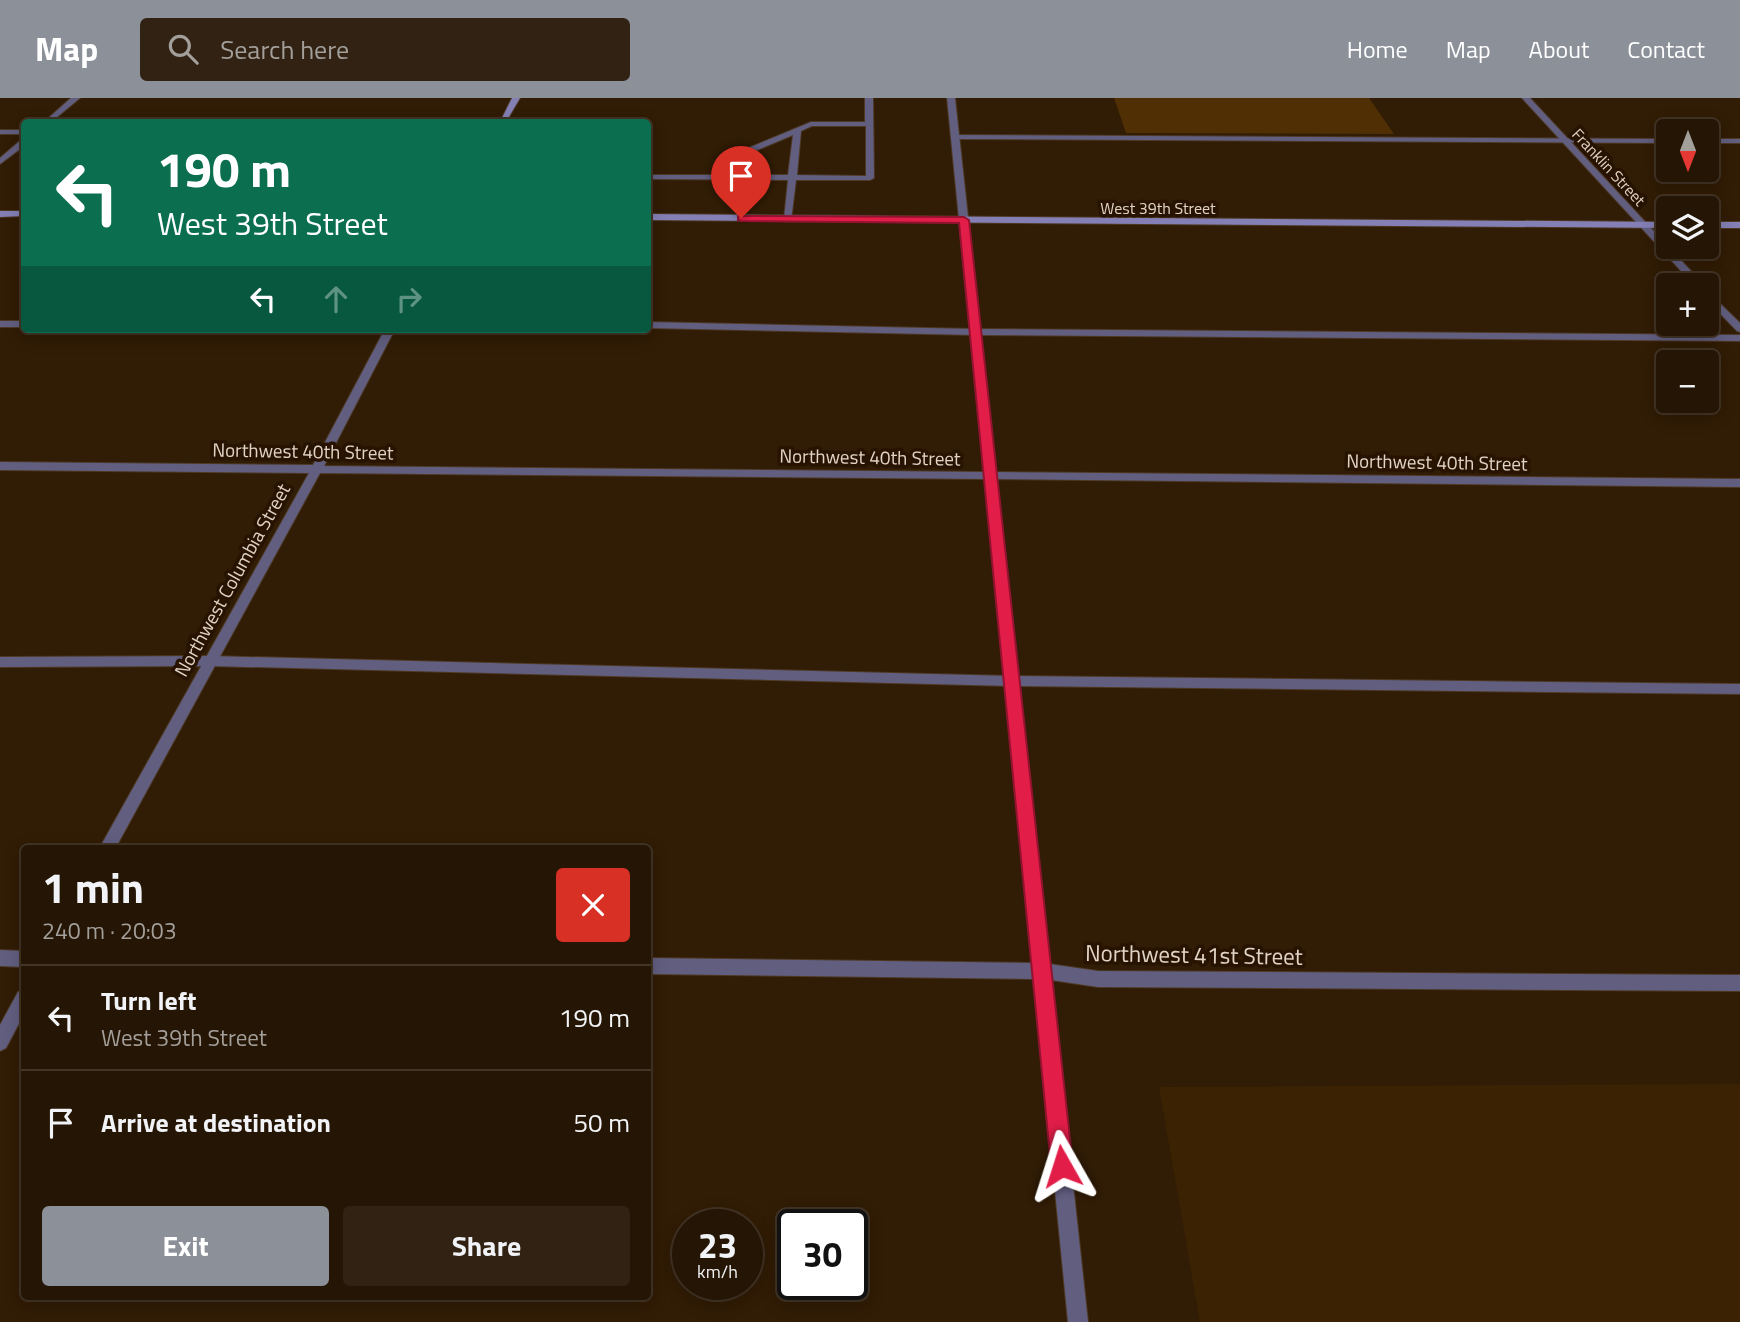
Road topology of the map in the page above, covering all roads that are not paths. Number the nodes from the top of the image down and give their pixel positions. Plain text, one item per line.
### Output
1 (76, 98) edge
2 (516, 98) edge
3 (869, 98) edge
4 (951, 98) edge
5 (1526, 98) edge
6 (51, 119) edge
7 (505, 119) edge
8 (869, 124) junction
9 (797, 130) junction
10 (0, 132) edge
11 (21, 132) edge
12 (956, 137) junction
13 (1565, 141) junction
14 (1656, 141) edge
15 (1719, 141) edge
16 (1740, 141) edge
17 (21, 144) edge
18 (0, 162) edge
19 (651, 177) edge
20 (740, 178) junction
21 (793, 178) junction
22 (0, 214) edge
23 (21, 214) edge
24 (651, 217) edge
25 (788, 219) junction
26 (964, 220) junction
27 (1643, 225) junction
28 (1656, 225) edge
29 (1719, 225) edge
30 (1740, 225) edge
31 (1688, 273) edge
32 (1719, 307) edge
33 (0, 324) edge
34 (21, 324) edge
35 (651, 325) edge
36 (1740, 329) edge
37 (975, 332) junction
38 (388, 333) edge
39 (1740, 338) edge
40 (0, 466) edge
41 (317, 468) junction
42 (990, 475) junction
43 (1740, 483) edge
44 (211, 661) junction
45 (0, 662) edge
46 (1011, 681) junction
47 (1740, 689) edge
48 (109, 845) edge
49 (0, 958) edge
50 (21, 958) edge
51 (651, 966) edge
52 (1041, 971) junction
53 (1740, 983) edge
54 (21, 1004) edge
55 (0, 1042) edge
56 (1078, 1322) edge

1 - 6 street
2 - 7 street
3 - 8 street
4 - 12 street
5 - 13 street, Franklin Street
8 - 9 street
8 - 21 street
9 - 20 street
9 - 21 street
10 - 11 street
12 - 13 street
12 - 26 street
13 - 14 street
13 - 27 street, Franklin Street
15 - 16 street
17 - 18 street
19 - 20 street
20 - 21 street
21 - 25 street
22 - 23 street
24 - 25 street, West 39th Street
25 - 26 street, West 39th Street
26 - 27 street, West 39th Street
26 - 37 street
27 - 28 street, West 39th Street
27 - 31 street, Franklin Street
29 - 30 street
32 - 36 street
33 - 34 street
35 - 37 street
37 - 39 street
37 - 42 street
38 - 41 street, Northwest Columbia Street
40 - 41 street, Northwest 40th Street
41 - 42 street, Northwest 40th Street
41 - 44 street, Northwest Columbia Street
42 - 43 street, Northwest 40th Street
42 - 46 street
44 - 45 street
44 - 46 street
44 - 48 street, Northwest Columbia Street
46 - 47 street
46 - 52 street
49 - 50 street
51 - 52 street, Northwest 41st Street
52 - 53 street, Northwest 41st Street
52 - 56 street
54 - 55 street

